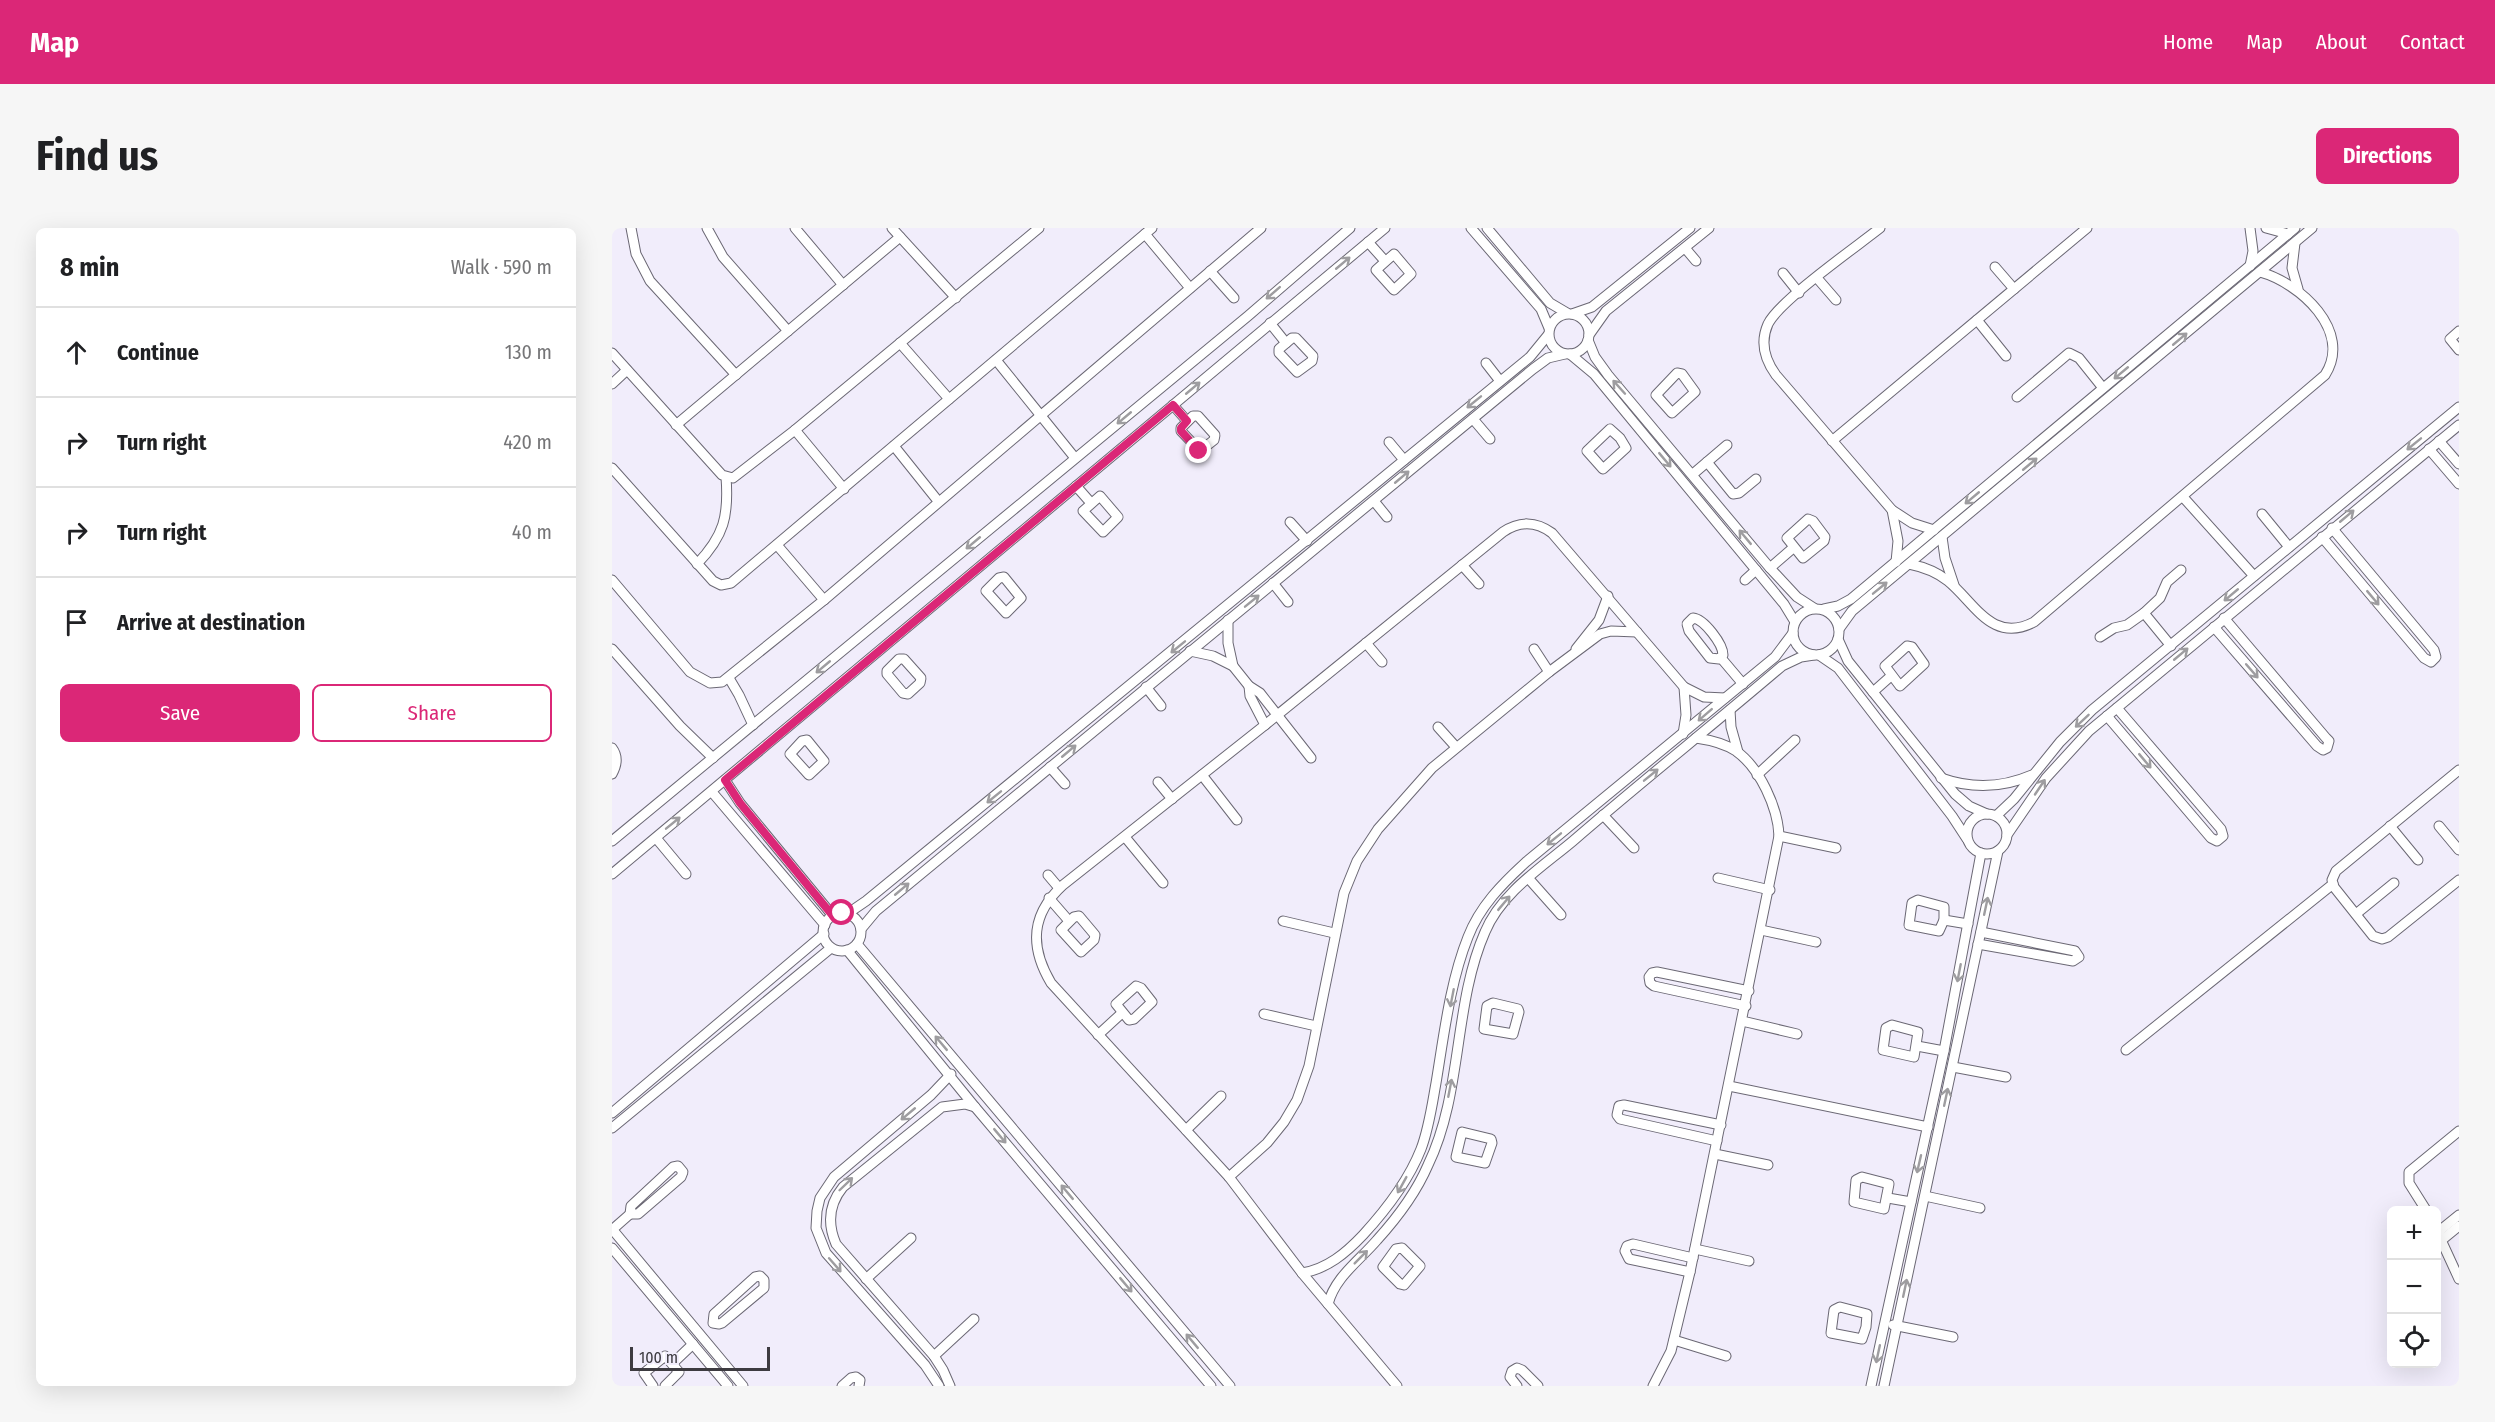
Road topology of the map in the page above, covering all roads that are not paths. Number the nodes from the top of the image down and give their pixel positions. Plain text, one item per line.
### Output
1 (631, 228) edge
2 (707, 228) edge
3 (795, 228) edge
4 (892, 228) edge
5 (1039, 228) edge
6 (1261, 228) edge
7 (1350, 228) edge
8 (1385, 228) edge
9 (1471, 228) edge
10 (1487, 228) edge
11 (1690, 228) edge
12 (1709, 228) edge
13 (1880, 228) edge
14 (2087, 228) edge
15 (2250, 228) edge
16 (2266, 228) edge
17 (2312, 228) edge
18 (1148, 231) edge
19 (2291, 231) edge
20 (900, 237) junction
21 (1368, 242) junction
22 (2295, 243) junction
23 (1685, 248) junction
24 (1385, 261) dead end
25 (1696, 261) dead end
26 (2250, 266) junction
27 (1995, 267) dead end
28 (1210, 271) junction
29 (2260, 272) junction
30 (1782, 273) dead end
31 (1817, 278) junction
32 (843, 285) junction
33 (2225, 286) junction
34 (1190, 288) junction
35 (2014, 289) junction
36 (2299, 292) junction
37 (1799, 293) junction
38 (2232, 295) junction
39 (956, 298) junction
40 (1234, 298) dead end
41 (1836, 300) dead end
42 (1570, 314) junction
43 (1977, 320) junction
44 (1270, 323) junction
45 (788, 331) junction
46 (2459, 331) edge
47 (1549, 332) junction
48 (1589, 337) junction
49 (1286, 343) dead end
50 (900, 344) junction
51 (2459, 350) edge
52 (612, 354) edge
53 (1568, 354) junction
54 (2006, 356) dead end
55 (1530, 357) junction
56 (996, 360) junction
57 (1486, 363) dead end
58 (1537, 366) junction
59 (627, 370) junction
60 (736, 375) junction
61 (1500, 381) junction
62 (612, 384) edge
63 (2103, 388) junction
64 (2017, 397) dead end
65 (949, 399) junction
66 (1173, 405) junction
67 (1663, 405) junction
68 (2459, 407) edge
69 (1040, 415) junction
70 (1473, 418) junction
71 (1648, 420) junction
72 (1187, 421) dead end
73 (676, 425) junction
74 (1636, 425) junction
75 (2459, 425) edge
76 (795, 430) junction
77 (1620, 438) junction
78 (1490, 439) dead end
79 (1832, 441) junction
80 (2439, 441) junction
81 (1389, 442) dead end
82 (1727, 445) dead end
83 (894, 446) junction
84 (2429, 449) junction
85 (1076, 458) junction
86 (1404, 460) junction
87 (1707, 462) junction
88 (2459, 464) edge
89 (612, 468) edge
90 (1693, 474) junction
91 (726, 477) junction
92 (1756, 479) dead end
93 (2459, 484) edge
94 (1076, 486) junction
95 (844, 489) junction
96 (2358, 489) junction
97 (2183, 497) junction
98 (2367, 499) junction
99 (938, 501) junction
100 (1374, 501) junction
101 (1091, 502) dead end
102 (1892, 510) junction
103 (2262, 514) dead end
104 (1336, 516) junction
105 (1387, 517) dead end
106 (1290, 522) dead end
107 (1344, 525) junction
108 (2332, 528) junction
109 (1934, 530) junction
110 (1942, 537) junction
111 (2322, 537) junction
112 (1307, 541) junction
113 (777, 545) junction
114 (2289, 547) junction
115 (1793, 548) dead end
116 (1896, 562) junction
117 (697, 564) junction
118 (1909, 564) junction
119 (1462, 565) junction
120 (980, 567) junction
121 (1770, 568) junction
122 (1756, 570) junction
123 (2181, 570) dead end
124 (2254, 576) junction
125 (612, 580) edge
126 (1745, 580) dead end
127 (994, 583) dead end
128 (1273, 583) junction
129 (1479, 584) dead end
130 (1955, 587) junction
131 (1608, 596) junction
132 (1853, 597) junction
133 (824, 600) junction
134 (1288, 602) dead end
135 (1860, 605) junction
136 (1819, 609) junction
137 (2144, 613) junction
138 (2224, 618) junction
139 (2407, 618) junction
140 (1228, 620) junction
141 (1795, 622) junction
142 (2214, 627) junction
143 (2398, 627) junction
144 (1637, 632) junction
145 (1793, 633) junction
146 (1839, 634) junction
147 (2100, 637) dead end
148 (1366, 644) junction
149 (2170, 646) junction
150 (612, 649) edge
151 (1534, 649) dead end
152 (881, 650) junction
153 (1190, 651) junction
154 (1577, 651) junction
155 (1817, 655) junction
156 (1775, 657) junction
157 (1721, 658) junction
158 (1382, 662) dead end
159 (894, 664) dead end
160 (1233, 666) junction
161 (1782, 666) junction
162 (1549, 672) junction
163 (1891, 676) junction
164 (729, 678) junction
165 (1743, 684) junction
166 (1249, 686) junction
167 (1146, 687) junction
168 (1684, 687) junction
169 (2118, 689) junction
170 (1873, 692) junction
171 (1725, 698) junction
172 (2126, 700) junction
173 (1161, 706) dead end
174 (2117, 708) junction
175 (1730, 710) junction
176 (2303, 711) junction
177 (1277, 715) junction
178 (2107, 716) junction
179 (2293, 719) junction
180 (753, 725) junction
181 (1265, 725) junction
182 (1080, 727) junction
183 (1438, 727) dead end
184 (783, 731) junction
185 (1683, 734) junction
186 (1087, 736) junction
187 (1696, 738) junction
188 (1795, 740) dead end
189 (797, 746) dead end
190 (1456, 747) junction
191 (612, 748) edge
192 (1738, 753) junction
193 (712, 758) junction
194 (1311, 758) dead end
195 (1050, 767) junction
196 (2459, 770) edge
197 (612, 774) edge
198 (1202, 775) junction
199 (1756, 775) junction
200 (2032, 775) junction
201 (1941, 778) junction
202 (725, 780) junction
203 (1158, 782) dead end
204 (1065, 784) dead end
205 (712, 792) junction
206 (1172, 799) junction
207 (740, 803) junction
208 (2198, 804) junction
209 (729, 811) junction
210 (2188, 812) junction
211 (1603, 815) junction
212 (1991, 815) junction
213 (1237, 820) dead end
214 (2390, 826) junction
215 (2439, 826) dead end
216 (2007, 835) junction
217 (1779, 836) junction
218 (1125, 837) junction
219 (656, 838) junction
220 (1967, 839) junction
221 (612, 842) edge
222 (1634, 848) dead end
223 (1836, 848) dead end
224 (1998, 850) junction
225 (2459, 850) edge
226 (1981, 853) junction
227 (2418, 860) dead end
228 (612, 874) edge
229 (686, 874) dead end
230 (1048, 875) dead end
231 (1718, 878) dead end
232 (1529, 879) junction
233 (2459, 880) edge
234 (1162, 883) dead end
235 (2394, 883) dead end
236 (2333, 884) junction
237 (1059, 888) junction
238 (1770, 890) junction
239 (1049, 898) junction
240 (847, 914) junction
241 (2356, 914) junction
242 (1561, 915) dead end
243 (833, 916) junction
244 (1944, 920) junction
245 (1069, 921) dead end
246 (1284, 921) dead end
247 (1968, 924) junction
248 (824, 929) junction
249 (861, 929) junction
250 (1761, 930) junction
251 (1981, 932) junction
252 (1334, 933) junction
253 (1816, 942) dead end
254 (857, 944) junction
255 (1978, 944) junction
256 (831, 948) junction
257 (847, 950) junction
258 (1685, 977) junction
259 (1749, 990) junction
260 (1682, 992) junction
261 (1746, 1006) junction
262 (1122, 1013) dead end
263 (1464, 1013) junction
264 (1264, 1014) dead end
265 (1485, 1016) dead end
266 (1742, 1021) junction
267 (1316, 1026) junction
268 (1797, 1034) dead end
269 (1098, 1035) junction
270 (700, 1038) junction
271 (1442, 1045) junction
272 (1917, 1046) junction
273 (709, 1048) junction
274 (1458, 1048) junction
275 (2126, 1050) dead end
276 (1944, 1051) junction
277 (1953, 1067) junction
278 (951, 1074) junction
279 (2006, 1077) dead end
280 (1729, 1086) junction
281 (1221, 1096) dead end
282 (975, 1107) junction
283 (1650, 1110) junction
284 (612, 1113) edge
285 (1647, 1125) junction
286 (1721, 1125) junction
287 (1928, 1127) junction
288 (612, 1128) edge
289 (1186, 1130) junction
290 (2459, 1131) edge
291 (1440, 1136) junction
292 (1718, 1141) junction
293 (1458, 1142) dead end
294 (1715, 1154) junction
295 (1768, 1165) dead end
296 (1229, 1177) junction
297 (652, 1186) junction
298 (660, 1195) junction
299 (1925, 1196) junction
300 (1888, 1198) junction
301 (1911, 1202) junction
302 (2423, 1206) edge
303 (1980, 1208) dead end
304 (630, 1214) junction
305 (2459, 1215) edge
306 (2459, 1226) edge
307 (612, 1229) edge
308 (2441, 1232) edge
309 (2441, 1233) edge
310 (911, 1238) dead end
311 (2441, 1238) edge
312 (1378, 1239) junction
313 (612, 1249) edge
314 (1393, 1254) dead end
315 (1694, 1254) junction
316 (1749, 1261) dead end
317 (1690, 1272) junction
318 (1302, 1273) junction
319 (866, 1279) junction
320 (2459, 1279) edge
321 (1328, 1304) junction
322 (901, 1317) junction
323 (974, 1319) dead end
324 (713, 1323) junction
325 (1897, 1326) junction
326 (891, 1327) junction
327 (1866, 1327) junction
328 (1884, 1327) junction
329 (700, 1335) junction
330 (1953, 1337) dead end
331 (1674, 1340) junction
332 (693, 1344) junction
333 (933, 1356) junction
334 (1726, 1356) dead end
335 (673, 1363) junction
336 (728, 1369) junction
337 (720, 1376) junction
338 (653, 1386) edge
339 (665, 1386) edge
340 (728, 1386) edge
341 (743, 1386) edge
342 (842, 1386) edge
343 (859, 1386) edge
344 (939, 1386) edge
345 (950, 1386) edge
346 (1211, 1386) edge
347 (1230, 1386) edge
348 (1397, 1386) edge
349 (1517, 1386) edge
350 (1538, 1386) edge
351 (1653, 1386) edge
352 (1871, 1386) edge
353 (1884, 1386) edge

1 - 60 street
2 - 45 street
3 - 32 street
4 - 20 street
5 - 39 street
6 - 28 street
7 -> 85 street
8 - 21 street
9 - 47 street
10 - 42 street
11 - 42 street
12 - 23 street
13 - 31 street
14 - 35 street
15 - 26 street
16 - 19 street
17 - 22 street
18 - 34 street
18 - 56 street
19 - 26 street
20 - 32 street
20 - 39 street
21 - 24 street
44 -> 21 street
22 - 29 street
22 - 36 street
23 - 25 street
23 - 48 street
26 - 33 street
27 - 35 street
28 - 34 street
28 - 40 street
29 - 36 street
29 - 38 street
30 - 37 street
31 - 37 street
31 - 41 street
32 - 45 street
33 - 38 street
33 -> 63 street
34 - 69 street
35 - 43 street
36 - 97 street
37 - 79 street
110 -> 38 street
39 - 50 street
42 - 47 street
42 - 48 street
43 - 54 street
43 - 79 street
44 - 49 street
66 -> 44 street
45 - 60 street
46 - 51 street
47 - 53 street
47 - 55 street
48 - 53 street
71 -> 48 street
50 - 65 street
50 - 76 street
52 - 59 street
53 - 58 street
53 - 74 street
55 - 58 street
55 - 61 street
56 - 65 street
56 - 69 street
57 - 61 street
58 - 70 street
59 - 62 street
59 - 73 street
60 - 73 street
61 -> 86 street
63 - 64 street
63 -> 109 street
65 - 83 street
66 - 72 street
66 - 94 street
67 - 67 street
67 - 71 street
68 -> 96 street
69 - 85 street
69 - 99 street
70 - 78 street
100 -> 70 street
71 - 90 street
73 - 91 street
74 - 77 street
74 -> 122 street
75 - 80 street
76 - 91 street
76 - 95 street
77 - 77 street
79 - 102 street
80 - 84 street
80 - 88 street
81 - 86 street
82 - 87 street
83 - 95 street
83 - 99 street
84 - 93 street
84 - 98 street
85 -> 180 street
86 - 104 street
87 - 90 street
87 - 92 street
89 - 117 street
121 -> 90 street
91 - 117 street
94 - 101 street
94 - 120 street
95 - 113 street
96 - 98 street
96 - 114 street
97 - 124 street
97 - 130 street
108 -> 98 street
99 - 133 street
100 - 105 street
100 - 107 street
102 - 109 street
102 - 116 street
103 - 114 street
104 - 107 street
104 - 112 street
106 - 112 street
107 - 128 street
108 - 111 street
108 - 139 street
109 - 116 street
110 - 118 street
110 - 130 street
111 - 138 street
111 -> 143 street
112 -> 182 street
113 - 117 street
113 - 133 street
114 - 124 street
115 - 121 street
116 - 132 street
118 - 130 street
135 -> 118 street
119 - 129 street
119 - 131 street
119 - 148 street
120 - 127 street
120 - 152 street
121 - 136 street
122 - 126 street
122 - 141 street
123 - 137 street
124 -> 149 street
125 - 164 street
128 - 134 street
140 -> 128 street
131 - 144 street
131 - 154 street
132 - 135 street
132 - 136 street
133 - 164 street
135 - 146 street
136 - 141 street
136 - 146 street
137 - 147 street
137 - 149 street
138 - 142 street
138 - 176 street
139 - 143 street
139 - 143 street
140 - 153 street
140 - 160 street
141 - 145 street
172 -> 142 street
142 -> 179 street
144 - 154 street
144 - 168 street
145 - 155 street
145 - 156 street
146 - 155 street
146 - 170 street
148 - 158 street
148 - 177 street
149 - 169 street
150 - 193 street
151 - 162 street
152 - 159 street
152 - 184 street
153 - 160 street
153 - 167 street
154 - 162 street
155 - 161 street
155 - 220 street
156 - 161 street
156 - 165 street
157 - 157 street
157 - 165 street
160 - 166 street
161 - 175 street
162 - 190 street
163 - 163 street
163 - 170 street
164 - 180 street
165 - 171 street
166 - 177 street
166 - 181 street
167 - 173 street
167 - 186 street
168 - 171 street
168 - 185 street
169 - 172 street
169 -> 200 street
170 - 201 street
171 -> 185 street
172 - 174 street
174 - 178 street
174 - 208 street
175 - 187 street
175 - 192 street
176 - 179 street
176 - 179 street
177 - 181 street
177 - 194 street
178 -> 210 street
216 -> 178 street
180 - 193 street
181 - 198 street
182 - 186 street
182 -> 240 street
183 - 190 street
184 - 189 street
184 - 202 street
185 -> 271 street
195 -> 186 street
187 - 192 street
211 -> 187 street
188 - 199 street
190 - 252 street
191 - 197 street
192 - 199 street
193 - 221 street
195 - 204 street
249 -> 195 street
196 - 214 street
198 - 206 street
198 - 213 street
199 - 217 street
200 - 201 street
200 - 212 street
201 - 212 street
202 - 205 street
202 - 207 street
203 - 206 street
205 - 209 street
219 -> 205 street
206 - 218 street
207 - 209 street
207 - 243 street
208 - 210 street
208 - 210 street
209 - 248 street
211 - 222 street
211 - 232 street
212 - 216 street
212 - 220 street
214 - 227 street
214 - 236 street
215 - 225 street
216 - 224 street
217 - 223 street
217 - 238 street
218 - 234 street
218 - 237 street
219 - 228 street
219 - 229 street
220 - 226 street
224 - 226 street
251 -> 224 street
226 - 247 street
230 - 237 street
231 - 238 street
232 - 242 street
263 -> 232 street
233 - 241 street
235 - 241 street
236 - 241 street
236 - 275 street
237 - 239 street
238 - 250 street
239 - 245 street
239 - 269 street
240 - 243 street
240 - 249 street
243 - 248 street
244 - 244 street
244 - 247 street
246 - 252 street
247 -> 276 street
248 - 256 street
248 - 270 street
249 - 254 street
250 - 253 street
250 - 259 street
251 - 255 street
251 - 255 street
252 - 267 street
254 - 257 street
347 -> 254 street
255 - 277 street
256 - 257 street
256 - 273 street
257 - 278 street
258 - 259 street
258 - 260 street
258 - 260 street
259 - 261 street
260 - 261 street
261 - 266 street
262 - 269 street
263 - 265 street
263 - 274 street
264 - 267 street
266 - 268 street
266 - 280 street
267 - 296 street
269 - 289 street
270 - 273 street
270 - 284 street
271 - 274 street
271 -> 318 street
272 - 272 street
272 - 276 street
273 - 288 street
291 -> 274 street
276 - 287 street
277 - 279 street
299 -> 277 street
278 - 282 street
278 -> 326 street
280 - 286 street
280 - 287 street
281 - 289 street
319 -> 282 street
282 -> 346 street
283 - 285 street
283 - 285 street
283 - 286 street
285 - 292 street
286 - 292 street
287 -> 301 street
289 - 296 street
290 - 302 street
291 - 293 street
291 - 312 street
292 - 294 street
294 - 295 street
294 - 315 street
296 - 318 street
297 - 298 street
297 - 298 street
297 - 304 street
298 - 304 street
299 - 303 street
325 -> 299 street
300 - 300 street
300 - 301 street
301 - 328 street
304 - 307 street
305 - 308 street
306 - 309 street
307 - 329 street
310 - 319 street
311 - 320 street
312 - 314 street
321 -> 312 street
313 - 332 street
315 - 316 street
315 - 317 street
315 - 317 street
317 - 331 street
318 - 321 street
319 - 322 street
321 - 348 street
322 - 326 street
322 - 333 street
323 - 333 street
324 - 324 street
324 - 329 street
325 - 328 street
325 - 330 street
325 - 353 street
326 - 344 street
327 - 327 street
327 - 328 street
328 -> 352 street
329 - 336 street
331 - 334 street
331 - 351 street
332 - 335 street
332 - 337 street
333 - 345 street
335 - 338 street
335 - 339 street
336 - 337 street
336 - 341 street
337 - 340 street
342 - 343 street
349 - 350 street

